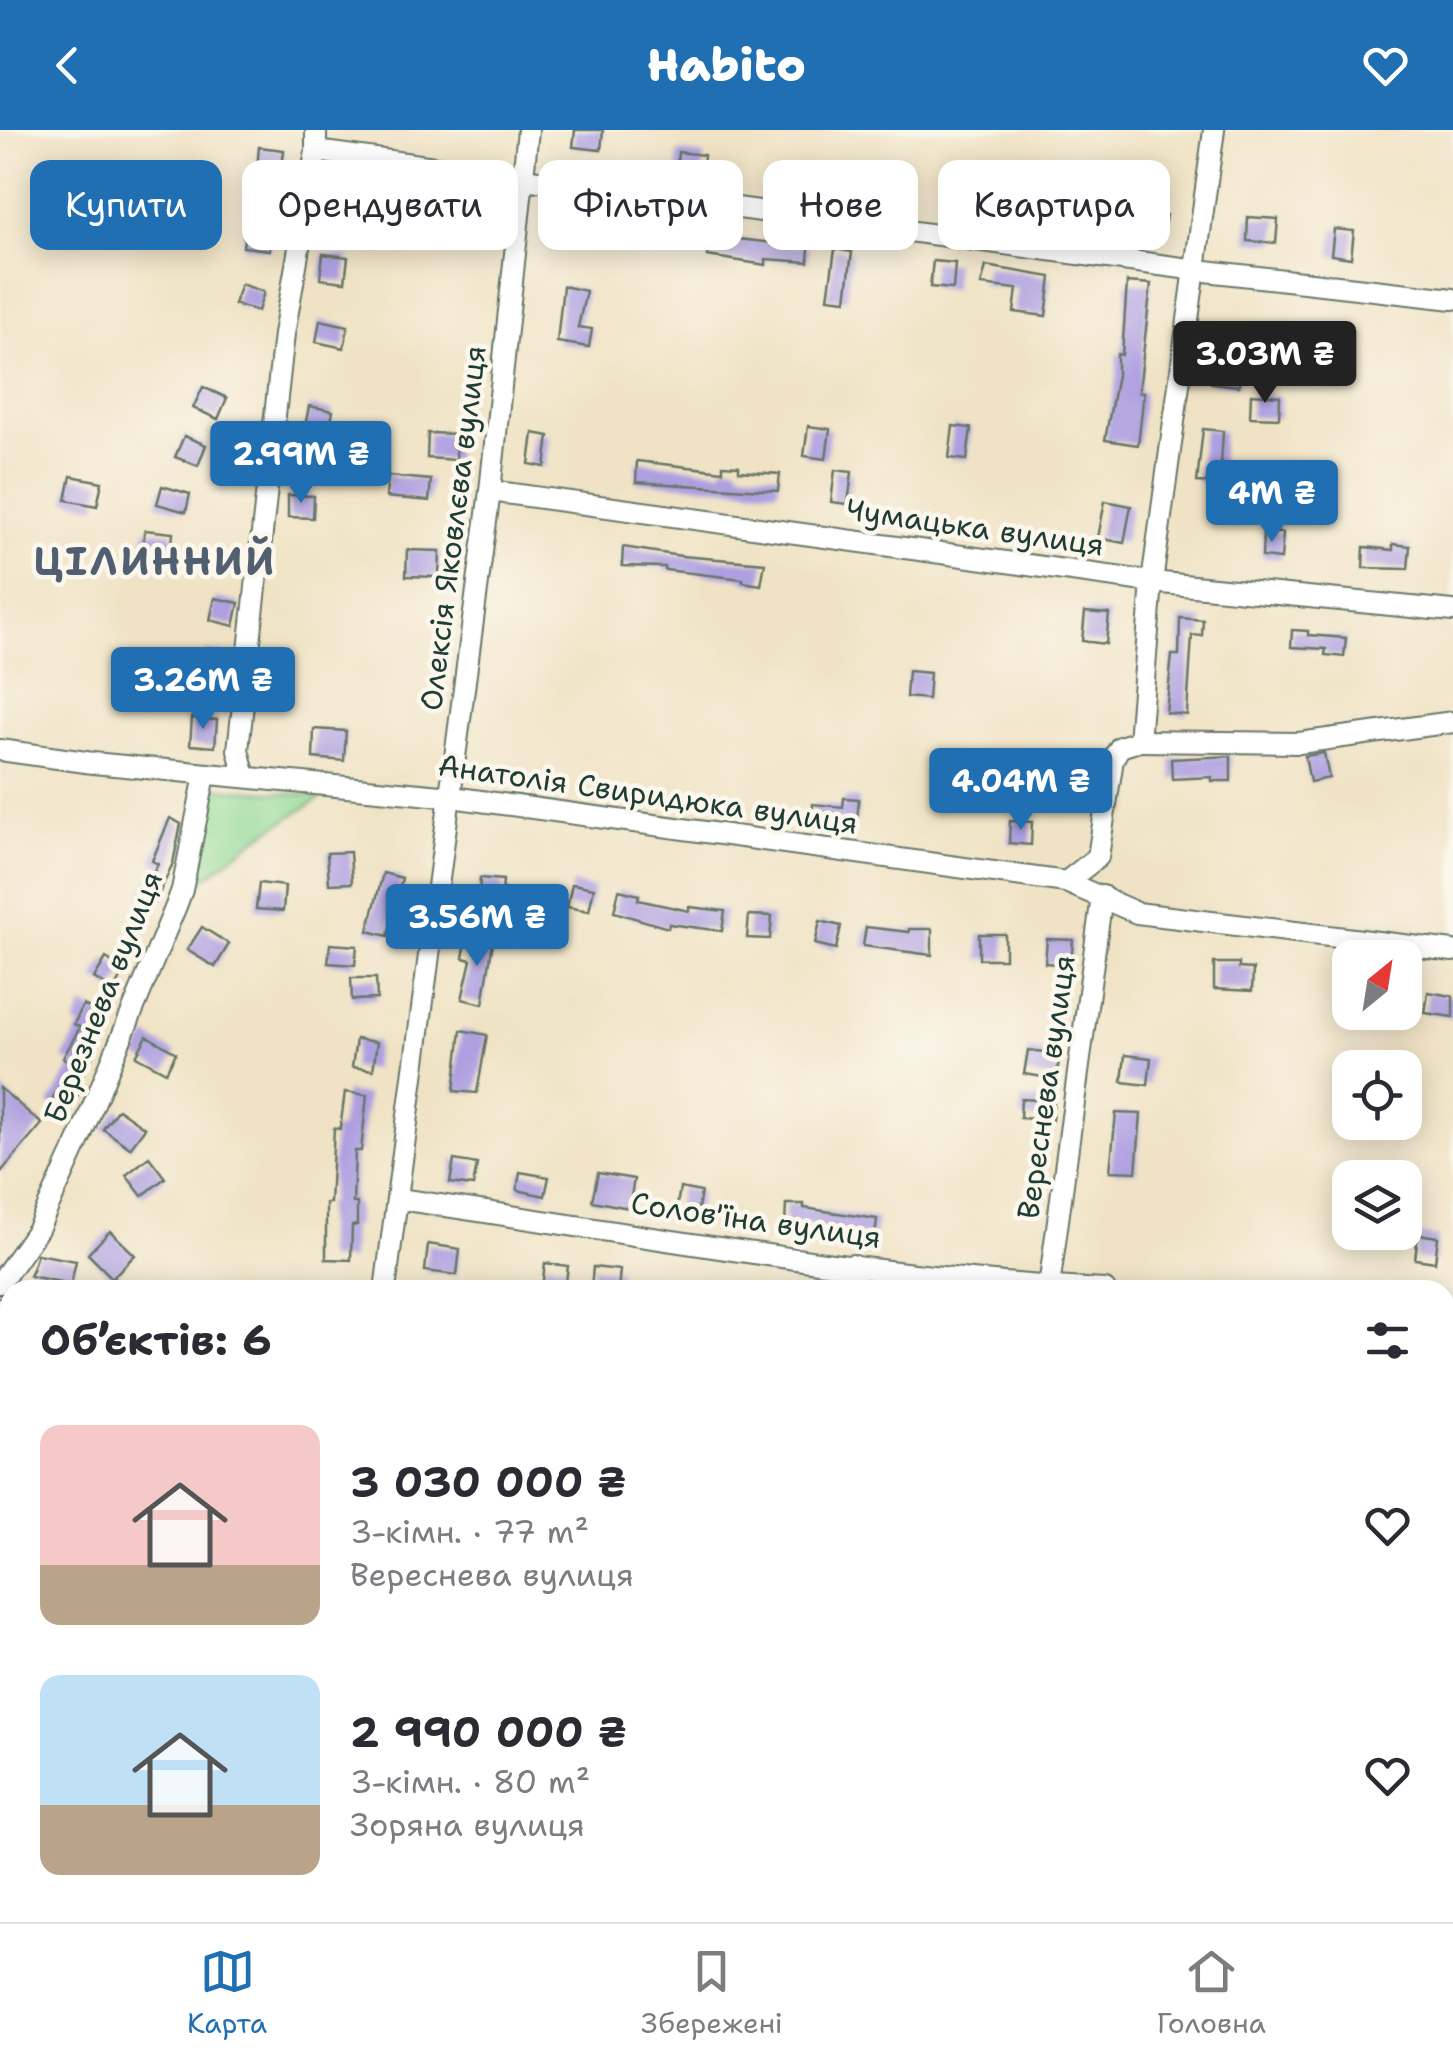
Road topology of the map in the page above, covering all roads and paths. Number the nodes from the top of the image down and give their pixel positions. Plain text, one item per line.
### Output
1 (528, 130) edge
2 (1214, 130) edge
3 (316, 141) edge
4 (522, 180) junction
5 (1196, 270) junction
6 (1453, 299) edge
7 (490, 491) junction
8 (1152, 582) junction
9 (1453, 611) edge
10 (1453, 722) edge
11 (1139, 741) junction
12 (0, 750) edge
13 (206, 775) junction
14 (245, 776) junction
15 (452, 797) junction
16 (1066, 882) junction
17 (1102, 896) junction
18 (1453, 951) edge
19 (399, 1199) junction
20 (852, 1265) junction
21 (2, 1280) edge
22 (387, 1280) edge
23 (851, 1280) edge
24 (986, 1280) edge
25 (1050, 1280) edge

1 - 4 street, Олексія Яковлєва вулиця
2 - 5 street
3 - 4 street
3 - 14 street
4 - 5 street
4 - 7 street, Олексія Яковлєва вулиця
5 - 6 street
5 - 8 street
7 - 8 street, Чумацька вулиця
7 - 15 street, Олексія Яковлєва вулиця
8 - 9 street, Чумацька вулиця
8 - 11 street
10 - 11 street
11 - 16 street
12 - 13 street, Анатолія Свиридюка вулиця
13 - 14 street, Анатолія Свиридюка вулиця
13 - 21 street, Березнева вулиця
14 - 15 street, Анатолія Свиридюка вулиця
15 - 16 street, Анатолія Свиридюка вулиця
15 - 19 street, Олексія Яковлєва вулиця
16 - 17 street, Анатолія Свиридюка вулиця
17 - 18 street, Анатолія Свиридюка вулиця
17 - 25 street, Вереснева вулиця
19 - 20 street, Солов'їна вулиця
19 - 22 street, Олексія Яковлєва вулиця
20 - 23 street
20 - 24 street, Солов'їна вулиця

